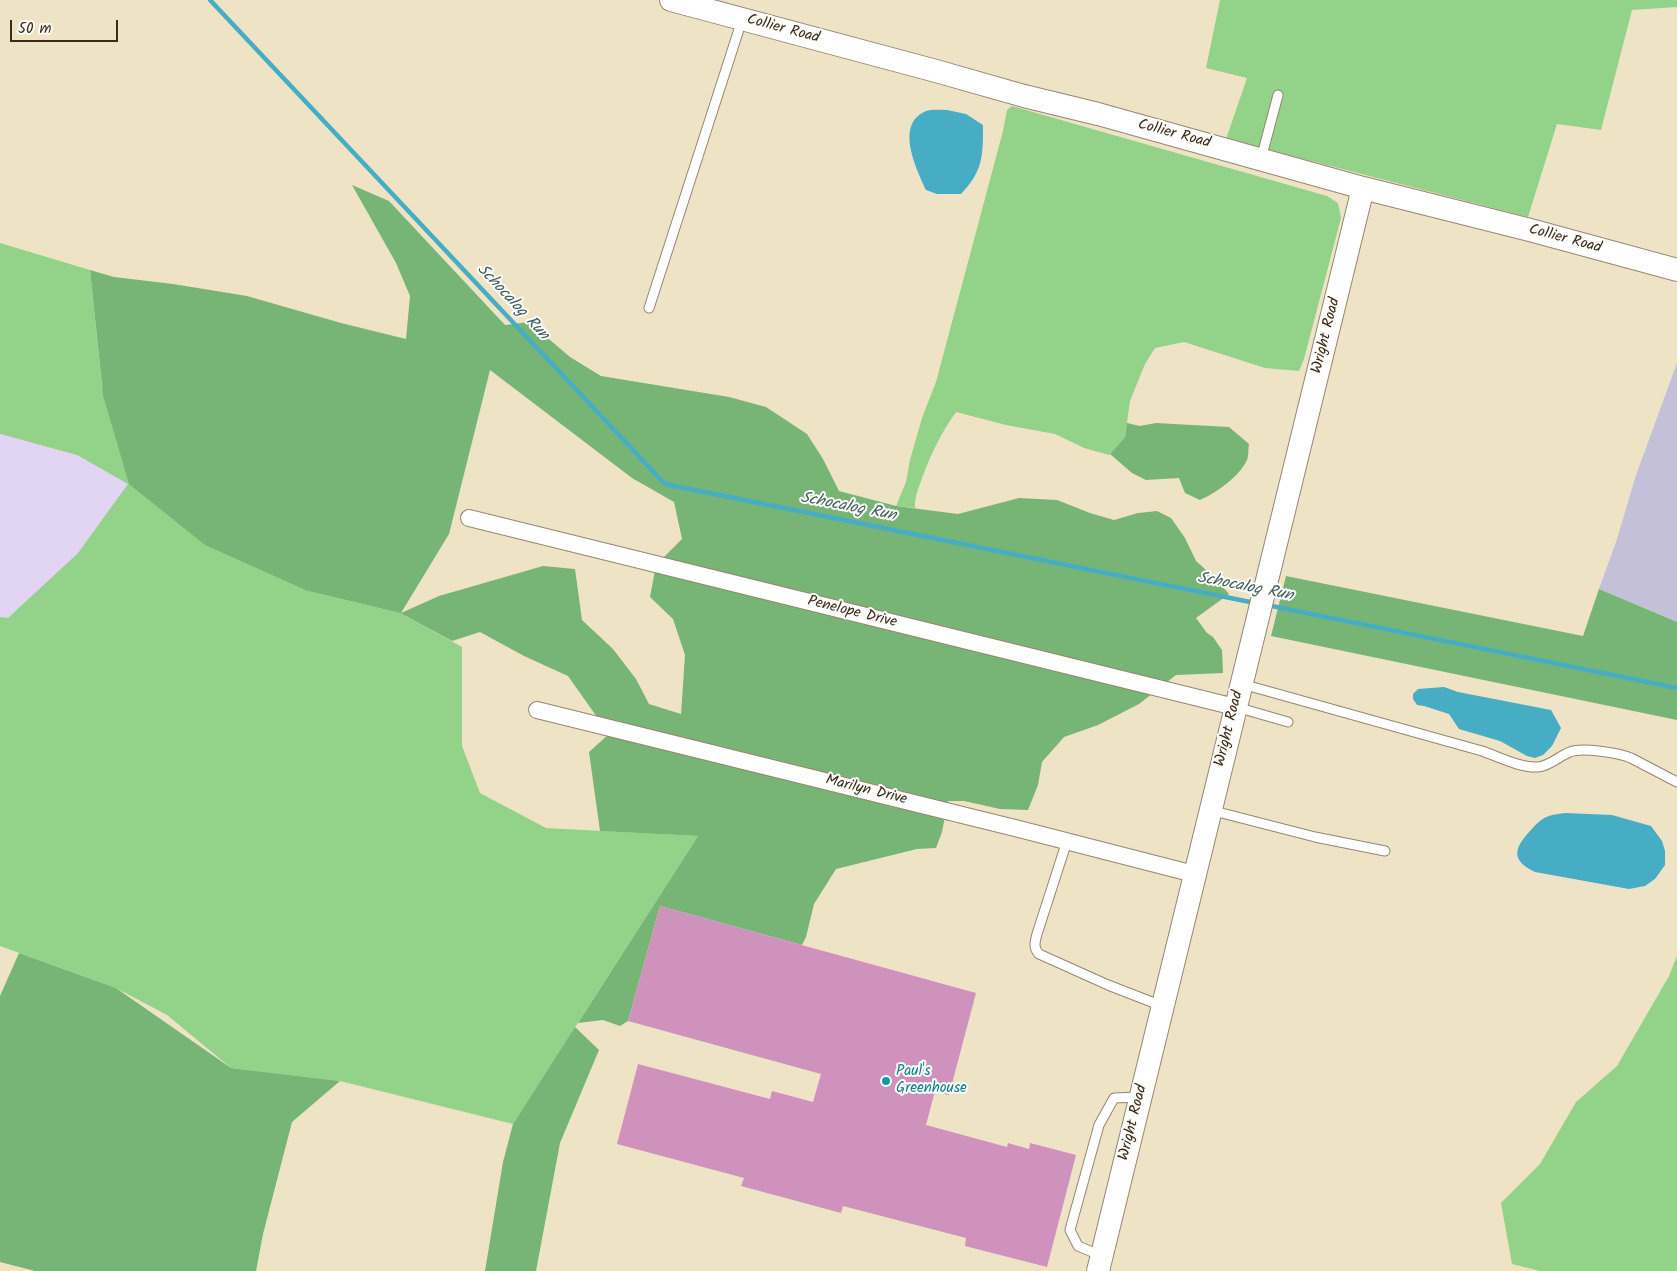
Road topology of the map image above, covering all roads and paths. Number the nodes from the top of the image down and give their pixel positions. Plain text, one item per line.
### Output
1 (672, 0) edge
2 (742, 19) junction
3 (1278, 95) dead end
4 (1261, 159) junction
5 (1363, 188) junction
6 (1677, 270) edge
7 (649, 308) dead end
8 (469, 518) dead end
9 (1241, 683) junction
10 (1235, 707) junction
11 (537, 710) dead end
12 (1288, 722) dead end
13 (1677, 782) edge
14 (1210, 810) junction
15 (1067, 841) junction
16 (1385, 851) dead end
17 (1194, 874) junction
18 (1162, 1006) junction
19 (1140, 1097) junction
20 (1100, 1264) edge

1 - 2 street, Collier Road
2 - 4 street, Collier Road
2 - 7 lane
3 - 4 lane
4 - 5 street, Collier Road
5 - 6 street, Collier Road
5 - 9 street, Wright Road
8 - 10 street, Penelope Drive
9 - 10 street, Wright Road
9 - 13 lane
10 - 12 lane
10 - 14 street, Wright Road
11 - 15 street, Marilyn Drive
14 - 16 lane
14 - 17 street, Wright Road
15 - 17 street, Marilyn Drive
15 - 18 lane
17 - 18 street, Wright Road
18 - 19 street, Wright Road
19 - 20 street, Wright Road
19 - 20 lane

